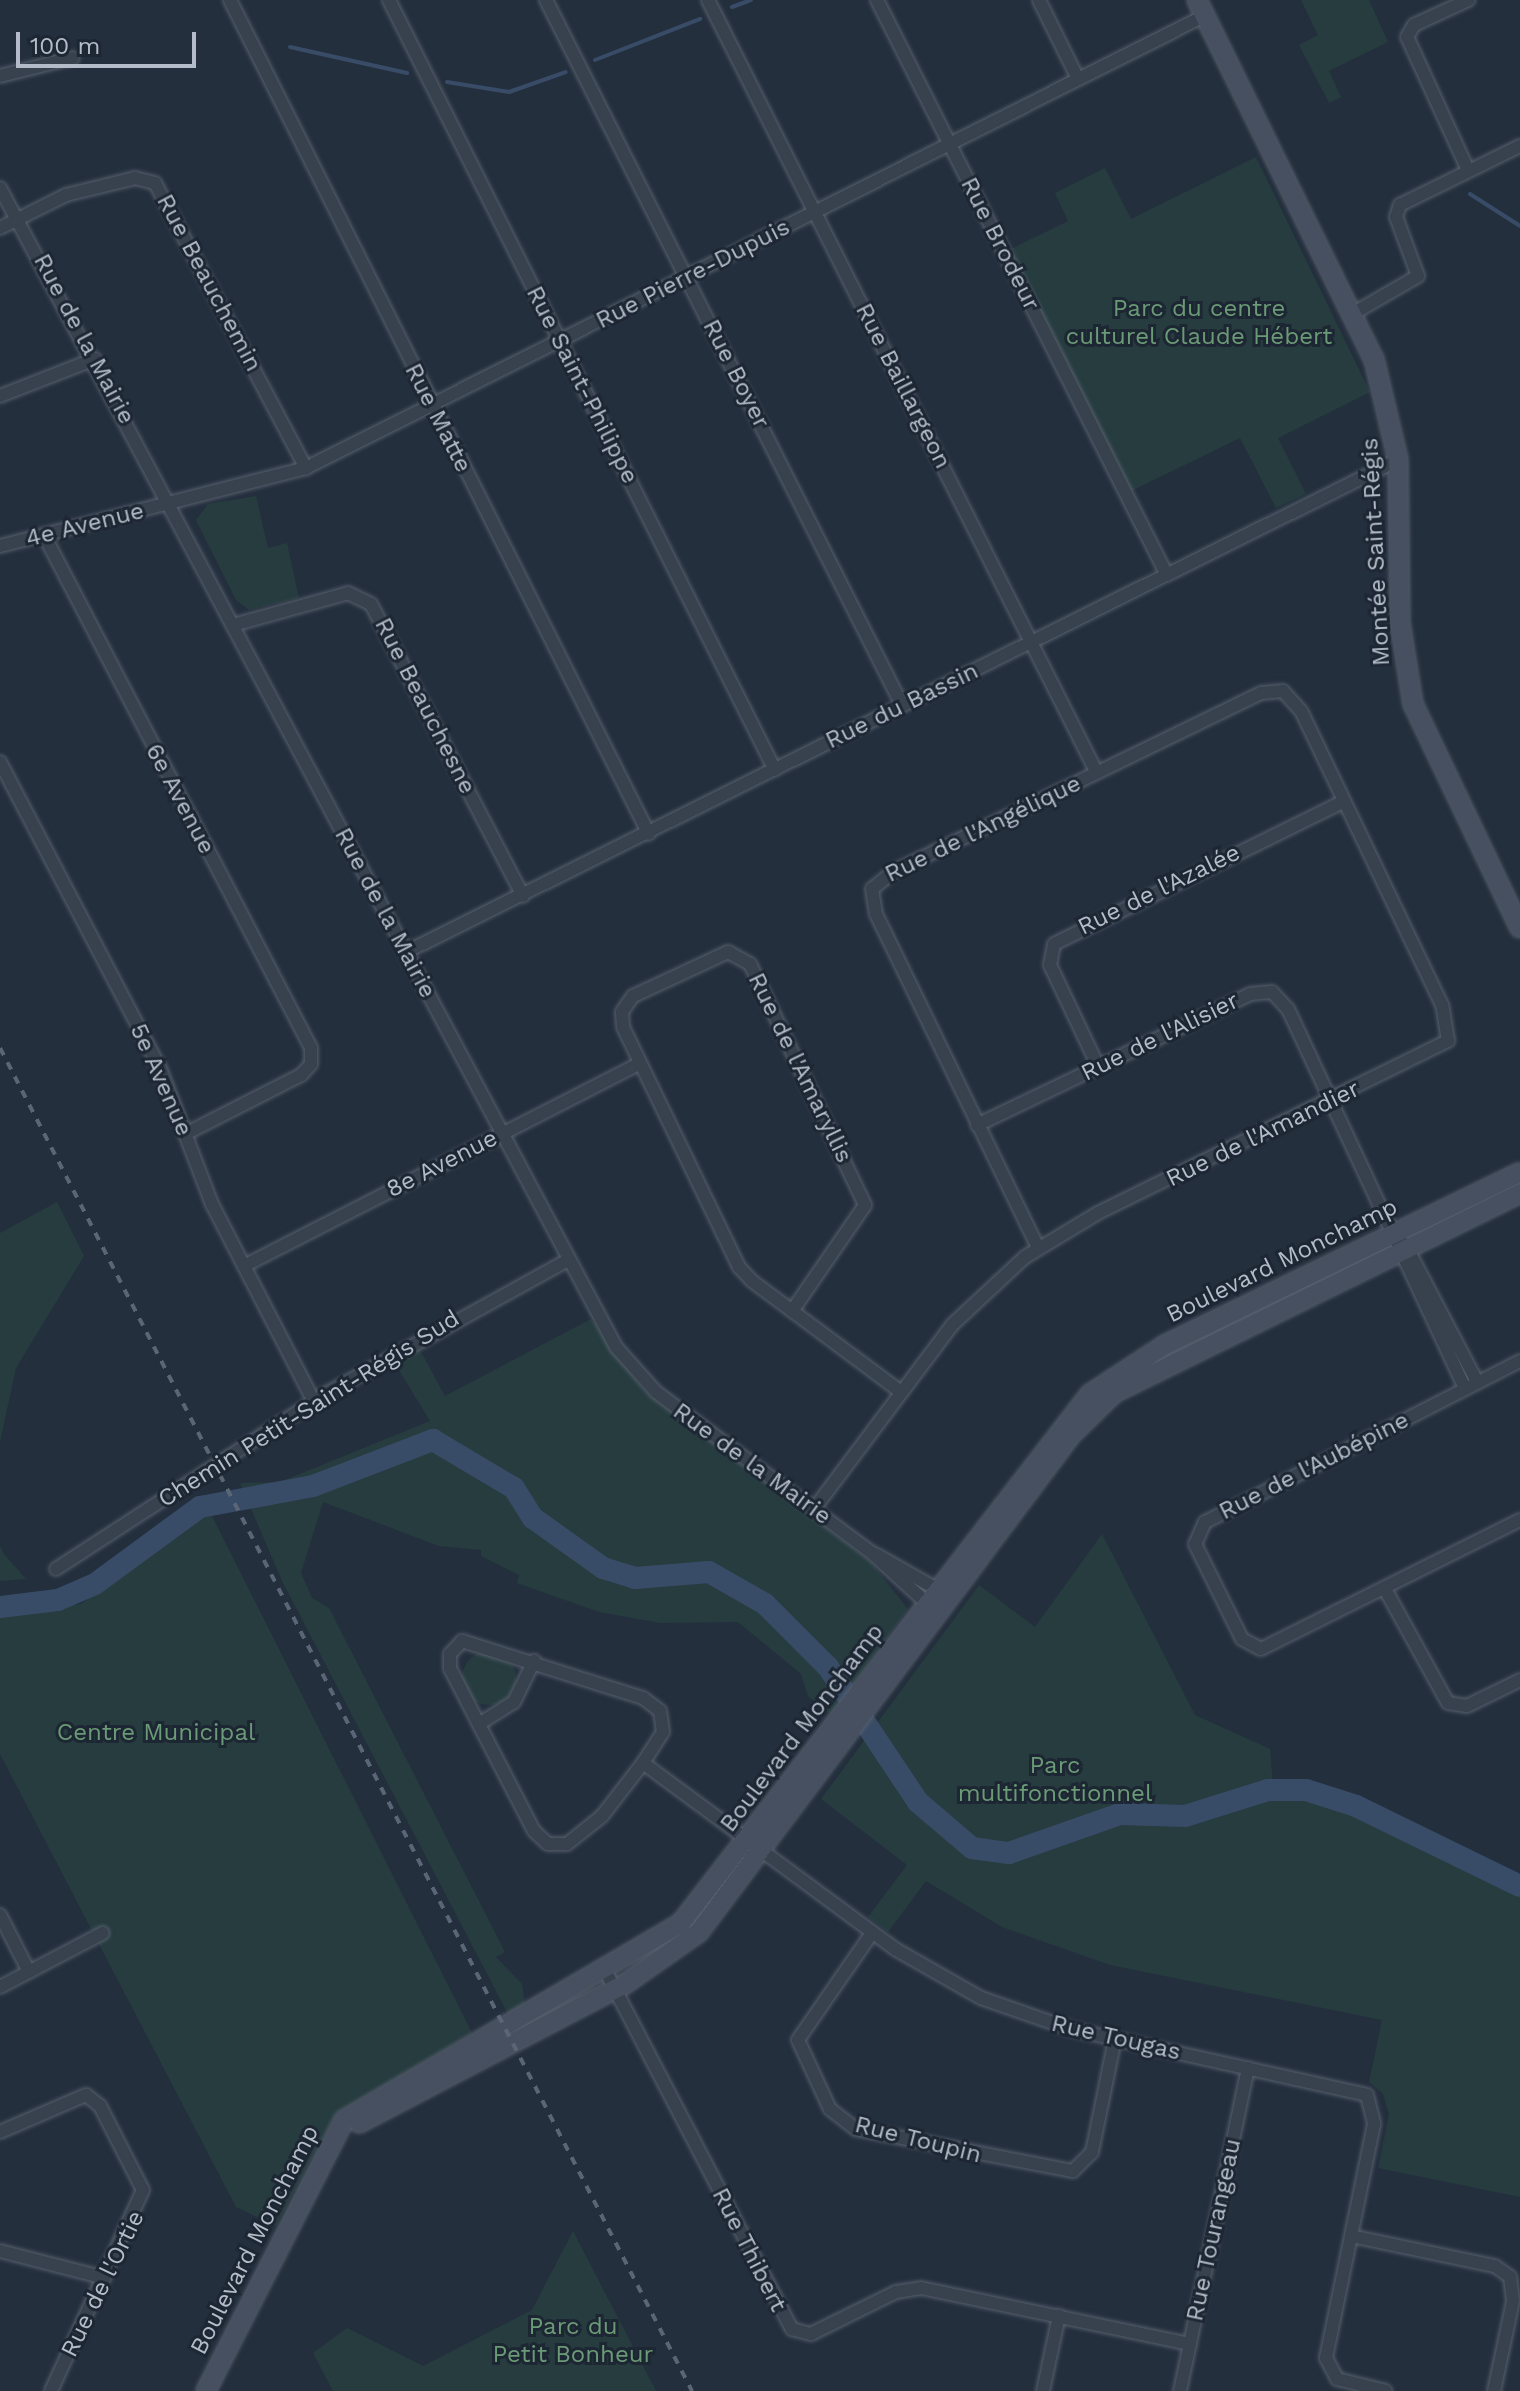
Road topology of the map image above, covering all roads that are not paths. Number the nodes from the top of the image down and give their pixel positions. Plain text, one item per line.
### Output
1 (230, 0) edge
2 (389, 0) edge
3 (546, 0) edge
4 (708, 0) edge
5 (877, 0) edge
6 (1039, 0) edge
7 (1468, 0) edge
8 (1200, 8) edge
9 (73, 58) dead end
10 (0, 76) edge
11 (1078, 79) junction
12 (949, 144) junction
13 (1520, 146) edge
14 (1468, 170) junction
15 (0, 188) edge
16 (815, 212) junction
17 (20, 217) junction
18 (0, 228) edge
19 (687, 277) junction
20 (1354, 313) junction
21 (559, 341) junction
22 (95, 359) junction
23 (0, 396) edge
24 (432, 405) junction
25 (1398, 460) junction
26 (306, 468) junction
27 (170, 504) junction
28 (44, 535) junction
29 (0, 546) edge
30 (1166, 573) junction
31 (233, 625) junction
32 (1032, 642) junction
33 (1283, 691) joint
34 (902, 705) junction
35 (0, 762) edge
36 (775, 770) junction
37 (1097, 773) junction
38 (1344, 801) junction
39 (649, 834) junction
40 (523, 896) junction
41 (1520, 928) edge
42 (406, 952) junction
43 (640, 1063) junction
44 (1098, 1066) junction
45 (1333, 1101) junction
46 (977, 1125) junction
47 (185, 1134) junction
48 (501, 1134) junction
49 (1520, 1173) edge
50 (1520, 1193) edge
51 (1401, 1243) junction
52 (1038, 1248) junction
53 (568, 1260) junction
54 (244, 1266) junction
55 (792, 1311) junction
56 (1520, 1361) edge
57 (1477, 1382) junction
58 (1465, 1388) junction
59 (901, 1392) junction
60 (314, 1402) junction
61 (814, 1509) junction
62 (1520, 1520) edge
63 (872, 1553) junction
64 (56, 1569) dead end
65 (1385, 1589) junction
66 (938, 1601) junction
67 (534, 1661) junction
68 (1520, 1680) edge
69 (479, 1724) junction
70 (643, 1763) junction
71 (756, 1846) junction
72 (0, 1915) edge
73 (103, 1933) dead end
74 (872, 1933) junction
75 (29, 1972) junction
76 (611, 1980) junction
77 (0, 1987) edge
78 (1115, 2039) junction
79 (1248, 2068) junction
80 (0, 2132) edge
81 (1351, 2236) junction
82 (0, 2251) edge
83 (105, 2278) junction
84 (1059, 2316) junction
85 (1190, 2344) junction
86 (51, 2391) edge
87 (206, 2391) edge
88 (219, 2391) edge
89 (1043, 2391) edge
90 (1180, 2391) edge
91 (1386, 2391) edge
92 (1494, 2391) edge

1 - 24 street, Rue Matte
2 - 21 street, Rue Saint-Philippe
3 - 19 street, Rue Boyer
4 - 16 street, Rue Baillargeon
5 - 12 street, Rue Brodeur
6 - 11 street
7 - 14 street
8 - 11 street, Rue Pierre-Dupuis
8 - 20 street, Montée Saint-Régis
9 - 10 street
11 - 12 street, Rue Pierre-Dupuis
12 - 16 street, Rue Pierre-Dupuis
12 - 30 street, Rue Brodeur
13 - 14 street
14 - 20 street
15 - 17 street, Rue de la Mairie
16 - 19 street, Rue Pierre-Dupuis
16 - 32 street, Rue Baillargeon
17 - 18 street, Rue Beauchemin
17 - 22 street, Rue de la Mairie
17 - 26 street, Rue Beauchemin
19 - 21 street, Rue Pierre-Dupuis
19 - 34 street, Rue Boyer
20 - 25 street, Montée Saint-Régis
21 - 24 street, Rue Pierre-Dupuis
21 - 36 street, Rue Saint-Philippe
22 - 23 street
22 - 27 street, Rue de la Mairie
24 - 26 street, Rue Pierre-Dupuis
24 - 39 street, Rue Matte
25 - 30 street, Rue du Bassin
25 - 41 street, Montée Saint-Régis
26 - 27 street, Rue Pierre-Dupuis
27 - 28 street, 4e Avenue
27 - 31 street, Rue de la Mairie
28 - 29 street, 4e Avenue
28 - 47 street, 6e Avenue
30 - 32 street, Rue du Bassin
31 - 40 street, Rue Beauchesne
31 - 42 street, Rue de la Mairie
32 - 34 street, Rue du Bassin
32 - 37 street, Rue Baillargeon
33 - 37 street, Rue de l'Angélique
33 - 38 street, Rue de l'Amandier
34 - 36 street, Rue du Bassin
35 - 47 street, 5e Avenue
36 - 39 street, Rue du Bassin
37 - 46 street, Rue de l'Angélique
38 - 44 street, Rue de l'Azalée
38 - 45 street, Rue de l'Amandier
39 - 40 street, Rue du Bassin
40 - 42 street, Rue du Bassin
42 - 48 street, Rue de la Mairie
43 - 48 street, 8e Avenue
43 - 55 street, Rue de l'Amaryllis
43 - 55 street, Rue de l'Amaryllis
44 - 45 street, Rue de l'Alisier
44 - 46 street, Rue de l'Alisier
45 - 51 street, Rue de l'Alisier
45 - 52 street, Rue de l'Amandier
46 - 52 street, Rue de l'Angélique
47 - 54 street, 5e Avenue
48 - 53 street, Rue de la Mairie
48 - 54 street, 8e Avenue
49 - 51 street, Boulevard Monchamp
50 - 51 street, Boulevard Monchamp
51 - 57 street, Rue de l'Alisier
51 - 58 street, Rue de l'Alisier
51 - 66 street, Boulevard Monchamp
52 - 59 street, Rue de l'Amandier
53 - 60 street, Chemin Petit-Saint-Régis Sud
53 - 61 street, Rue de la Mairie
54 - 60 street, 5e Avenue
55 - 59 street, Rue de l'Amaryllis
56 - 57 street, Rue de l'Aubépine
57 - 58 street, Rue de l'Aubépine
58 - 65 street, Rue de l'Aubépine
59 - 61 street, Rue de l'Amandier
60 - 64 street, Chemin Petit-Saint-Régis Sud
61 - 63 street, Rue de la Mairie
62 - 65 street, Rue de l'Aubépine
63 - 66 street, Rue de la Mairie
63 - 66 street, Rue de la Mairie
65 - 68 street
66 - 71 street, Boulevard Monchamp
66 - 71 street, Boulevard Monchamp
67 - 69 street
67 - 69 street
67 - 70 street
69 - 70 street
70 - 71 street, Rue Tougas
71 - 74 street, Rue Tougas
71 - 76 street, Boulevard Monchamp
72 - 75 street
73 - 75 street
74 - 78 street, Rue Tougas
74 - 78 street, Rue Toupin
75 - 77 street
76 - 84 street, Rue Thibert
76 - 87 street, Boulevard Monchamp
76 - 88 street, Boulevard Monchamp
78 - 79 street, Rue Tougas
79 - 81 street, Rue Tougas
79 - 85 street, Rue Tourangeau
80 - 83 street, Rue de l'Ortie
81 - 91 street, Rue Tougas
81 - 92 street
82 - 83 street
83 - 86 street, Rue de l'Ortie
84 - 85 street, Rue Thibert
84 - 89 street
85 - 90 street, Rue Tourangeau

